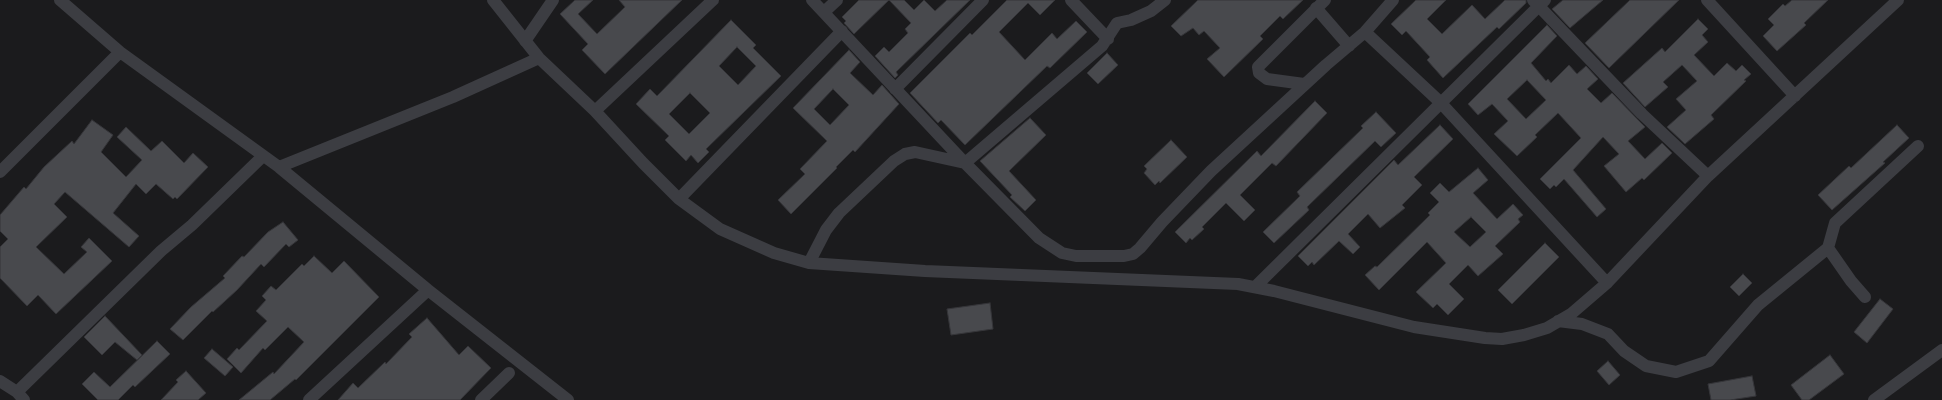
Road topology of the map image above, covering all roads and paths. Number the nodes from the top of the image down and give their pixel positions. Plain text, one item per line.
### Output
1 (60, 0) edge
2 (493, 0) edge
3 (553, 0) edge
4 (713, 0) edge
5 (812, 0) edge
6 (837, 0) edge
7 (983, 0) edge
8 (1070, 0) edge
9 (1165, 0) edge
10 (1325, 0) edge
11 (1393, 0) edge
12 (1707, 0) edge
13 (1898, 0) edge
14 (1539, 2) edge
15 (1316, 8) junction
16 (824, 12) junction
17 (842, 31) junction
18 (1365, 32) junction
19 (1108, 39) junction
20 (525, 41) junction
21 (1349, 46) junction
22 (120, 52) junction
23 (539, 58) junction
24 (1304, 84) junction
25 (895, 89) junction
26 (1796, 96) junction
27 (1440, 102) junction
28 (595, 111) junction
29 (1918, 146) dead end
30 (263, 156) junction
31 (965, 163) junction
32 (279, 166) junction
33 (0, 172) edge
34 (1708, 176) junction
35 (679, 199) junction
36 (1828, 248) junction
37 (808, 263) junction
38 (1607, 283) junction
39 (1255, 287) junction
40 (428, 290) junction
41 (1865, 297) dead end
42 (1558, 321) junction
43 (1942, 350) edge
44 (509, 373) dead end
45 (0, 381) edge
46 (20, 396) edge
47 (309, 400) edge
48 (481, 400) edge
49 (568, 400) edge
50 (1874, 400) edge

1 - 22 street
2 - 20 street
3 - 20 street
4 - 28 street
5 - 16 street
6 - 16 street
7 - 25 street
8 - 19 street
9 - 19 street
10 - 15 street
11 - 18 street
12 - 26 street
13 - 26 street
14 - 27 street
14 - 34 street
15 - 21 street
15 - 24 street
16 - 17 street
17 - 25 street
17 - 35 street
18 - 21 street
18 - 27 street
19 - 31 street
20 - 23 street
21 - 24 street
22 - 30 street
22 - 33 street
23 - 28 street
23 - 32 street
24 - 31 street
25 - 31 street
26 - 34 street
27 - 38 street
27 - 39 street
28 - 35 street
29 - 36 street
30 - 32 street
30 - 46 street
31 - 37 street
32 - 40 street
34 - 38 street
35 - 37 street
36 - 41 street
36 - 42 street
37 - 39 street
38 - 42 street
39 - 42 street
40 - 47 street
40 - 49 street
43 - 50 street
44 - 48 street
45 - 46 street

